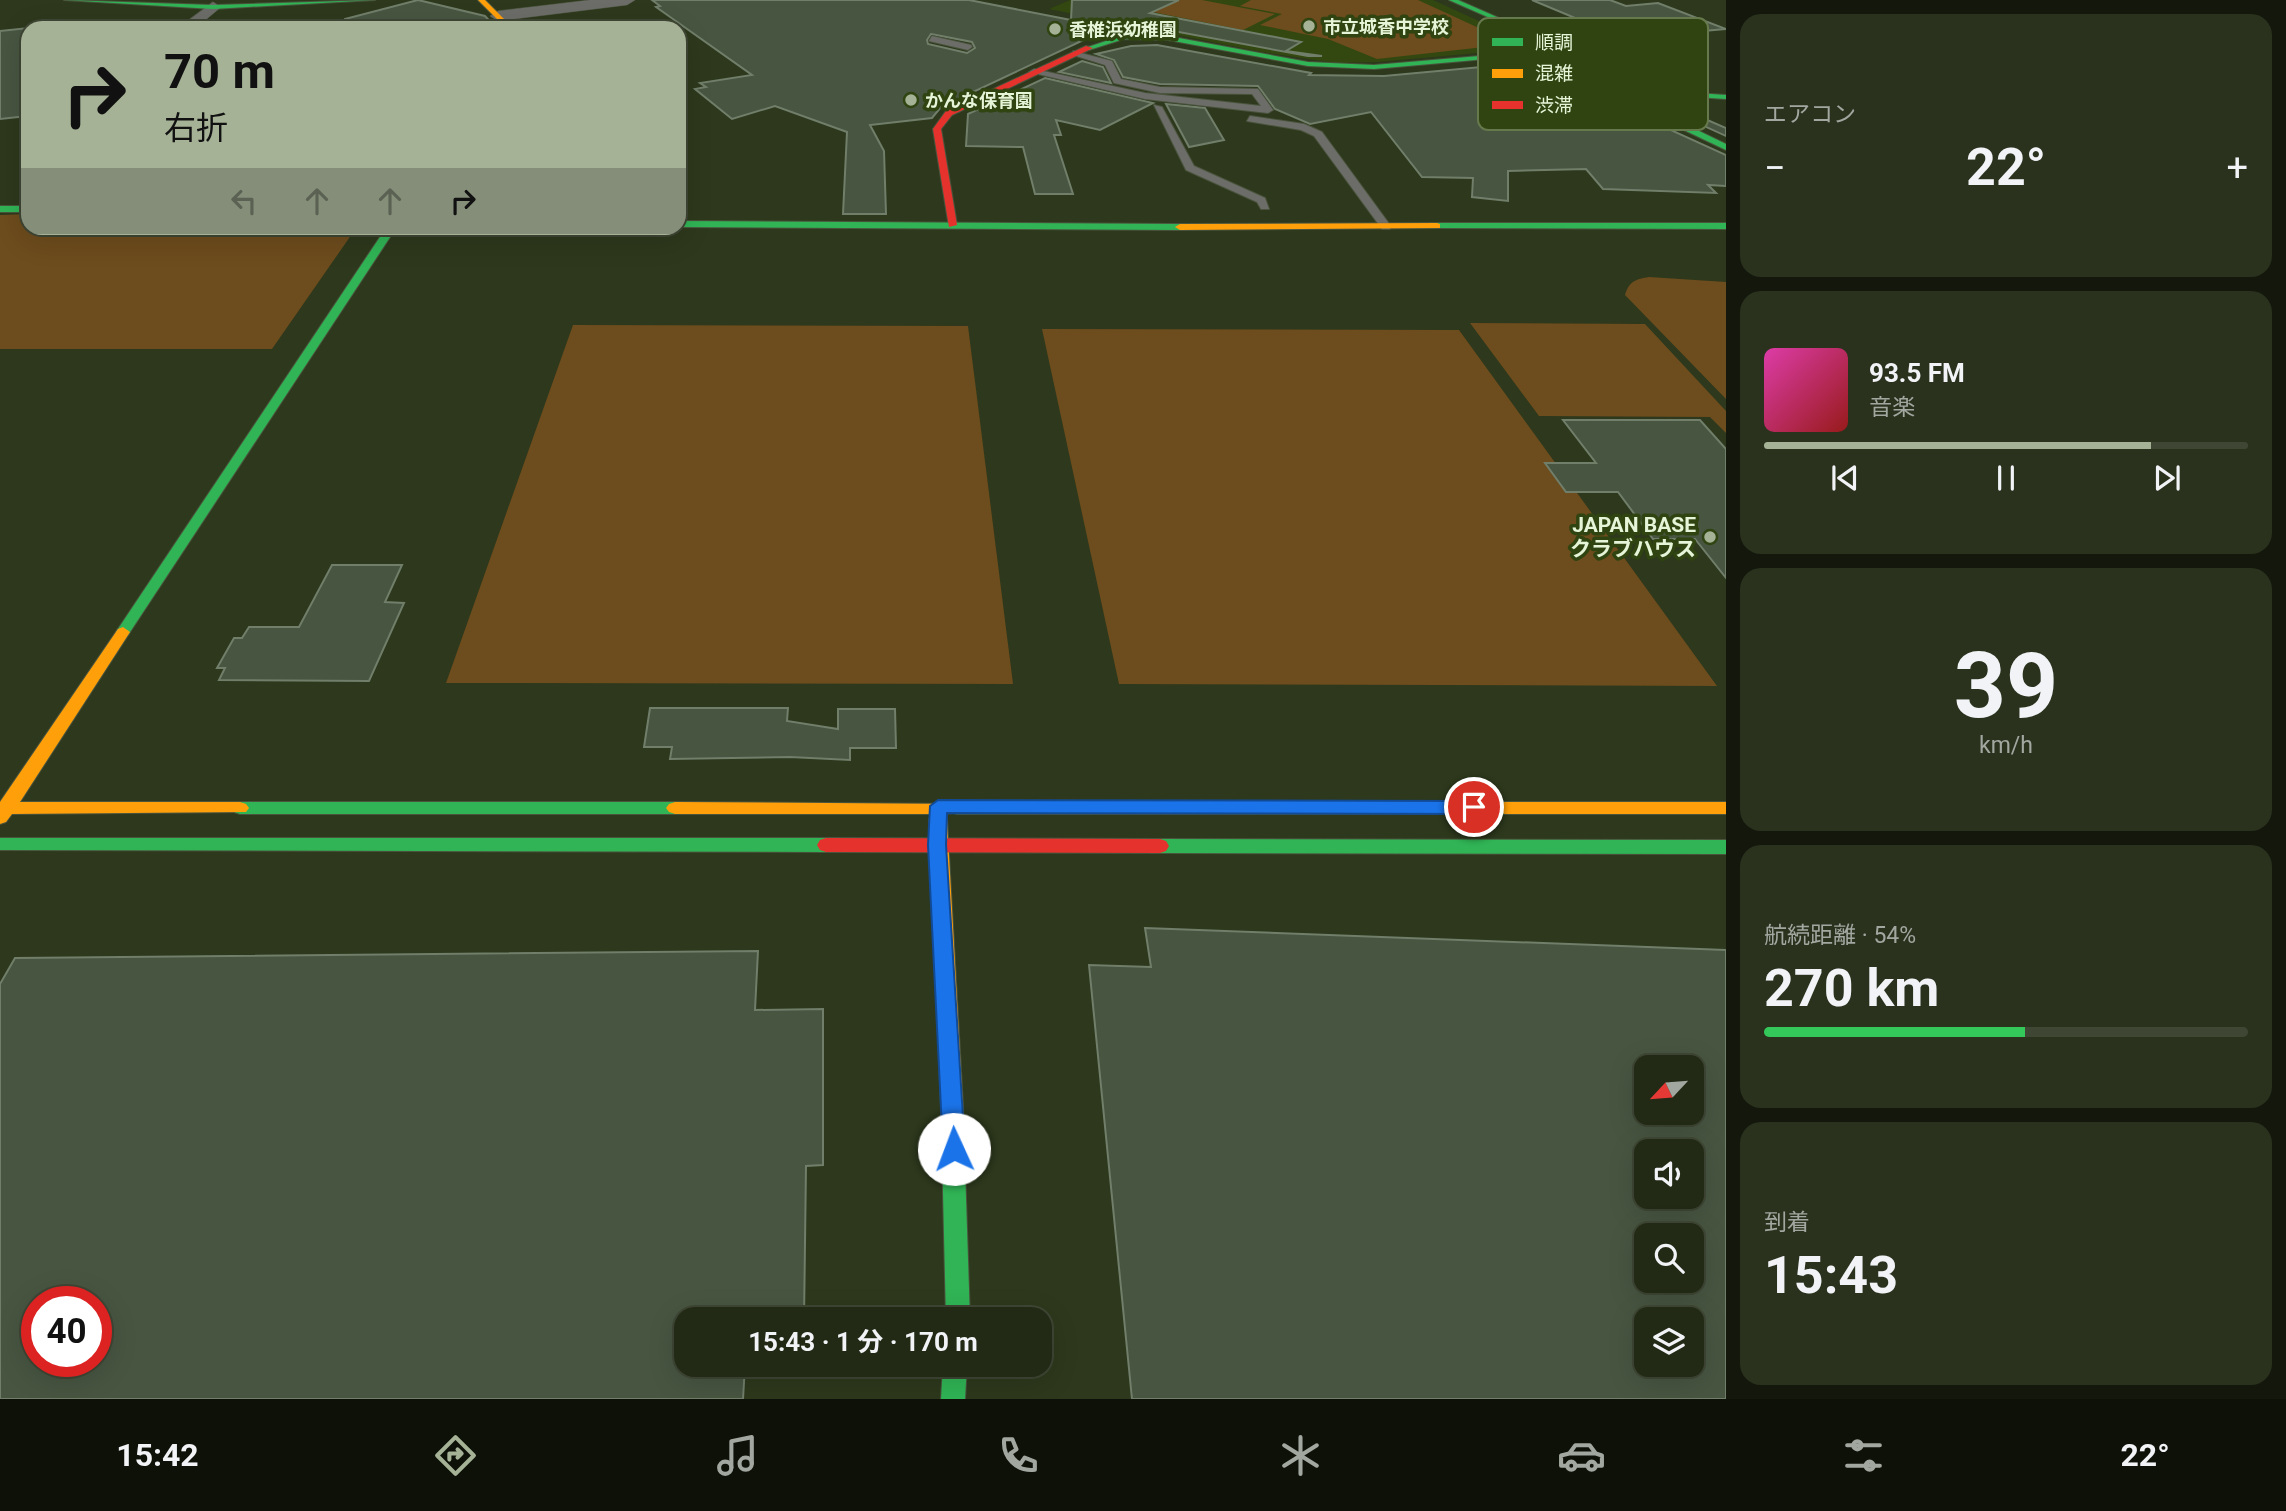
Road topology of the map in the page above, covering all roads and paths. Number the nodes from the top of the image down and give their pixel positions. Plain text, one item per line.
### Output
1 (67, 0) edge
2 (372, 0) edge
3 (481, 0) edge
4 (627, 0) edge
5 (1452, 0) edge
6 (213, 7) junction
7 (498, 16) junction
8 (1494, 18) edge
9 (195, 21) edge
10 (503, 21) edge
11 (932, 39) dead end
12 (968, 47) dead end
13 (1076, 53) junction
14 (1478, 58) edge
15 (1034, 72) junction
16 (1052, 85) dead end
17 (1708, 96) edge
18 (1726, 97) edge
19 (1157, 107) junction
20 (1692, 130) edge
21 (1726, 146) edge
22 (1265, 207) dead end
23 (0, 209) edge
24 (21, 209) edge
25 (686, 224) edge
26 (952, 225) junction
27 (1726, 226) edge
28 (1386, 227) junction
29 (386, 235) edge
30 (938, 806) junction
31 (1726, 808) edge
32 (2, 811) edge
33 (0, 844) edge
34 (937, 845) junction
35 (1726, 846) edge
36 (958, 1307) edge
37 (954, 1377) edge
38 (953, 1399) edge

1 - 6 street
2 - 6 street
3 - 7 street
4 - 7 street
5 - 8 street
6 - 9 street
7 - 10 street
11 - 12 lane
13 - 14 street
13 - 15 street
13 - 15 lane
15 - 26 street
16 - 19 lane
17 - 18 street
19 - 22 lane
19 - 28 lane
20 - 21 street
23 - 24 street
25 - 26 street
26 - 28 street
27 - 28 street
29 - 32 street
30 - 31 street
30 - 32 street
30 - 34 street
33 - 34 street
34 - 35 street
34 - 36 street
37 - 38 street

